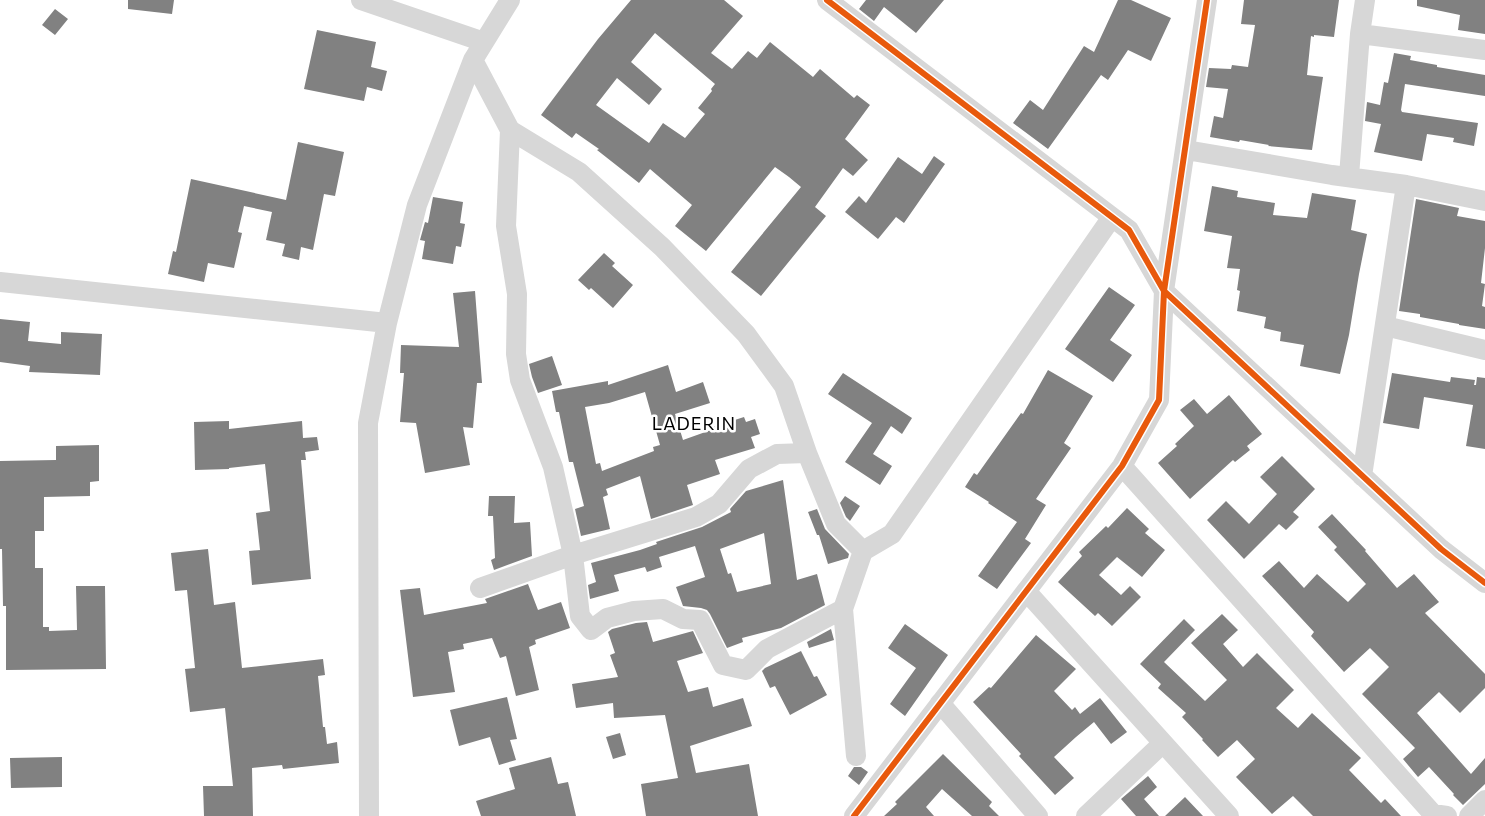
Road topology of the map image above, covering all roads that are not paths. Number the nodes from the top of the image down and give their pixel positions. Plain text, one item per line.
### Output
1 (361, 0) edge
2 (510, 0) edge
3 (827, 0) edge
4 (1207, 0) edge
5 (1365, 0) edge
6 (1360, 34) junction
7 (484, 42) junction
8 (1485, 50) edge
9 (473, 60) junction
10 (510, 130) junction
11 (1186, 150) junction
12 (1349, 176) junction
13 (1406, 185) junction
14 (1485, 201) edge
15 (1112, 217) junction
16 (0, 282) edge
17 (1164, 291) junction
18 (388, 324) junction
19 (1385, 326) junction
20 (1485, 350) edge
21 (807, 452) junction
22 (1122, 466) junction
23 (1362, 476) junction
24 (863, 551) junction
25 (573, 555) junction
26 (1485, 583) edge
27 (480, 588) dead end
28 (1026, 591) junction
29 (842, 609) junction
30 (940, 703) junction
31 (1163, 743) junction
32 (856, 756) dead end
33 (1485, 800) edge
34 (370, 816) edge
35 (854, 816) edge
36 (1038, 816) edge
37 (1086, 816) edge
38 (1229, 816) edge
39 (1447, 816) edge
40 (1469, 816) edge

1 - 7 street
2 - 7 street
3 - 15 street
4 - 11 street
5 - 6 street
6 - 8 street
6 - 12 street
7 - 9 street
9 - 10 street
9 - 18 street
10 - 21 street
10 - 25 street
11 - 12 street
11 - 17 street
12 - 13 street
13 - 14 street
13 - 19 street
15 - 17 street
15 - 24 street
16 - 18 street
17 - 22 street
17 - 23 street
18 - 34 street
19 - 20 street
19 - 23 street
21 - 24 street
21 - 25 street
22 - 28 street
22 - 39 street
23 - 26 street
24 - 29 street
25 - 27 street
25 - 29 street
28 - 30 street
28 - 31 street
29 - 32 street
30 - 35 street
30 - 36 street
31 - 37 street
31 - 38 street
33 - 40 street

